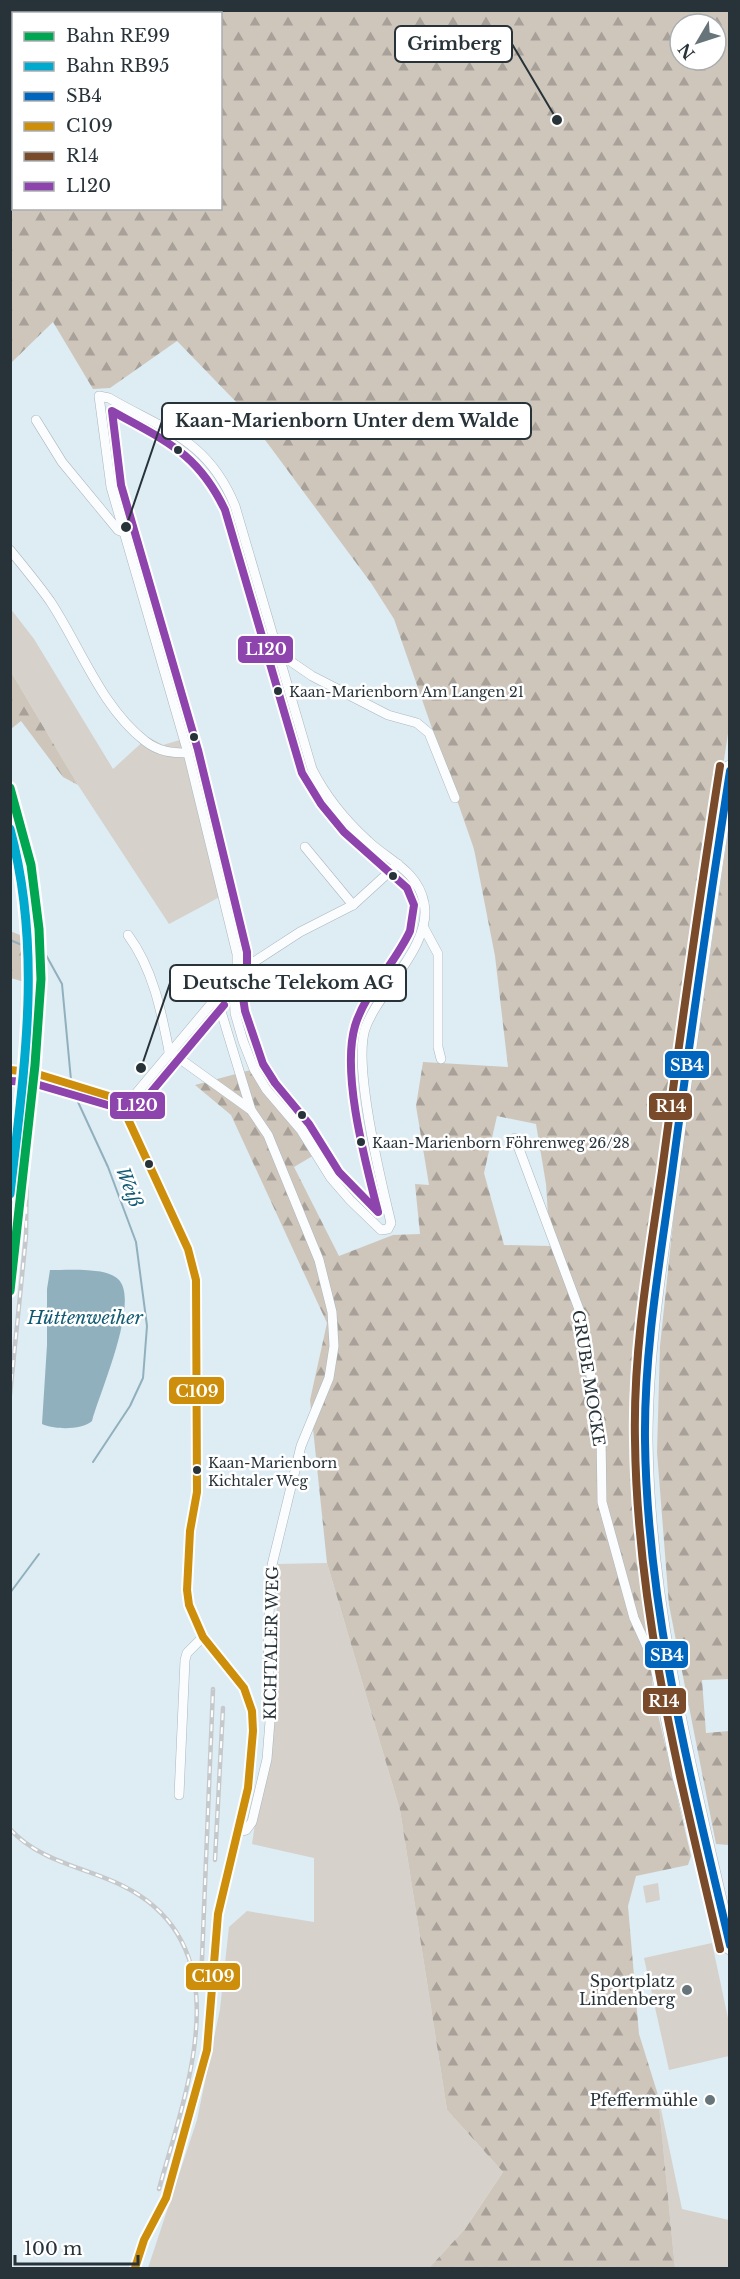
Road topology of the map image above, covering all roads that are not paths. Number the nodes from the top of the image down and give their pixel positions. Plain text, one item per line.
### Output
1 (36, 420) dead end
2 (123, 532) junction
3 (10, 550) edge
4 (277, 652) junction
5 (188, 753) junction
6 (729, 768) edge
7 (455, 798) dead end
8 (305, 847) dead end
9 (398, 864) junction
10 (353, 905) junction
11 (424, 928) junction
12 (128, 935) dead end
13 (237, 973) junction
14 (229, 985) junction
15 (216, 1001) junction
16 (169, 1051) junction
17 (441, 1059) dead end
18 (15, 1071) edge
19 (125, 1101) junction
20 (251, 1110) junction
21 (515, 1138) dead end
22 (203, 1637) junction
23 (179, 1794) dead end
24 (237, 1832) junction
25 (709, 1855) junction
26 (729, 1947) edge
27 (135, 2268) edge

1 - 2 street
2 - 4 street
2 - 5 street
3 - 5 street
4 - 7 street
4 - 9 street
5 - 13 street
6 - 25 main road
8 - 10 street
9 - 10 street
9 - 11 street
10 - 13 street
11 - 14 street
11 - 17 street
12 - 16 street
13 - 14 street
14 - 15 street
15 - 16 street
15 - 20 street, KICHTALER WEG
16 - 19 street
16 - 20 street, KICHTALER WEG
18 - 19 street
19 - 22 street, KICHTALER WEG
20 - 24 street, KICHTALER WEG
21 - 25 street, GRUBE MOCKE
22 - 23 street
22 - 24 street, KICHTALER WEG
24 - 27 street, KICHTALER WEG
25 - 26 main road

